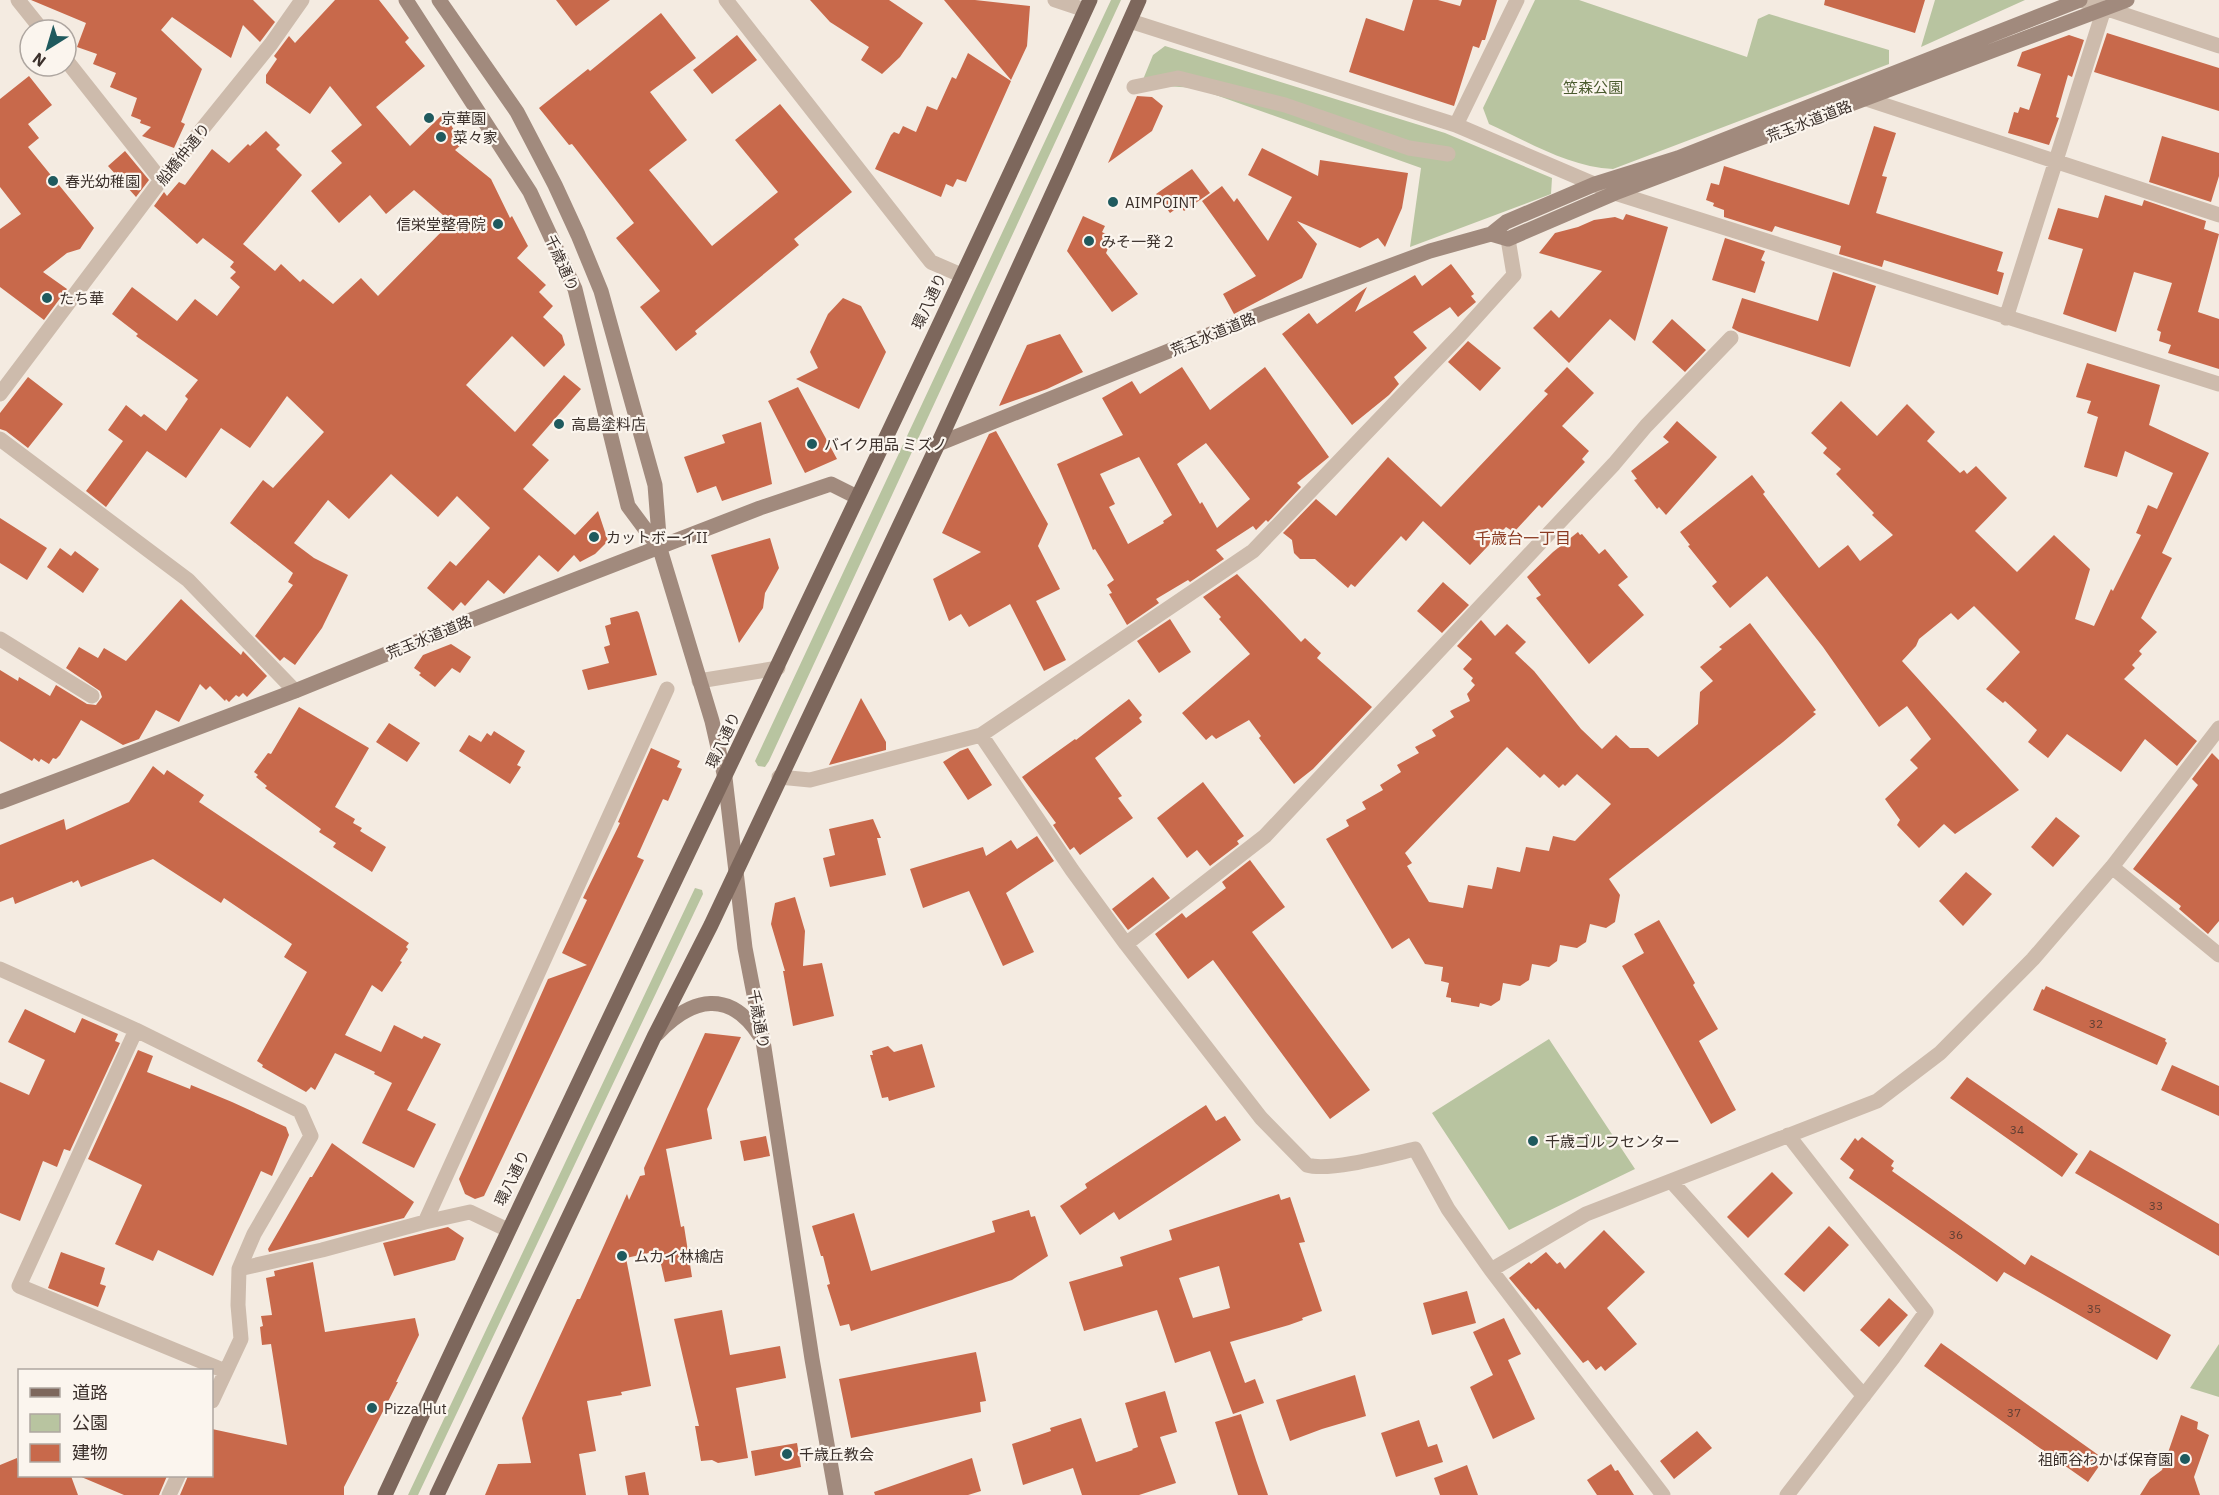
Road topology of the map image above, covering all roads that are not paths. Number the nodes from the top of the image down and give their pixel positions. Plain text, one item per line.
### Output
1 (18, 0) edge
2 (302, 0) edge
3 (406, 0) edge
4 (439, 0) edge
5 (726, 0) edge
6 (1055, 0) edge
7 (1139, 0) edge
8 (1516, 0) edge
9 (2080, 0) edge
10 (2127, 0) edge
11 (1088, 5) edge
12 (2104, 9) junction
13 (32, 18) edge
14 (1130, 21) junction
15 (2219, 46) edge
16 (78, 75) edge
17 (1134, 87) dead end
18 (1847, 93) junction
19 (1866, 99) junction
20 (1456, 125) junction
21 (1448, 154) dead end
22 (2056, 161) junction
23 (162, 180) junction
24 (1595, 184) junction
25 (1615, 193) junction
26 (2219, 215) edge
27 (1491, 234) junction
28 (1508, 239) junction
29 (961, 275) junction
30 (2006, 318) junction
31 (1731, 338) dead end
32 (2219, 384) edge
33 (0, 394) edge
34 (0, 439) edge
35 (938, 444) junction
36 (857, 497) junction
37 (660, 549) junction
38 (0, 639) edge
39 (778, 668) junction
40 (699, 681) junction
41 (667, 689) dead end
42 (295, 691) junction
43 (92, 696) dead end
44 (2219, 728) edge
45 (981, 735) junction
46 (779, 777) junction
47 (725, 778) junction
48 (0, 801) edge
49 (2112, 867) junction
50 (736, 868) junction
51 (1126, 944) junction
52 (2219, 955) edge
53 (0, 969) edge
54 (136, 1030) junction
55 (654, 1037) junction
56 (763, 1041) junction
57 (1788, 1136) junction
58 (1671, 1181) junction
59 (425, 1222) junction
60 (507, 1230) junction
61 (239, 1269) junction
62 (1491, 1270) junction
63 (225, 1371) junction
64 (1864, 1396) junction
65 (213, 1399) edge
66 (178, 1477) edge
67 (169, 1495) edge
68 (385, 1495) edge
69 (437, 1495) edge
70 (836, 1495) edge
71 (1663, 1495) edge
72 (1787, 1495) edge

1 - 13 street
2 - 23 street, 船橋仲通り
3 - 37 main road, 千歳通り
4 - 37 main road, 千歳通り
5 - 29 street
6 - 11 street
7 - 14 main road
8 - 20 street
9 - 12 street
9 - 18 main road, 荒玉水道道路
10 - 12 main road, 荒玉水道道路
11 - 29 main road, 環八通り
12 - 15 street
12 - 19 main road, 荒玉水道道路
12 - 22 street
14 - 20 street
14 - 35 main road
16 - 23 street
17 - 21 street
18 - 19 street
18 - 24 main road, 荒玉水道道路
19 - 22 street
19 - 25 main road, 荒玉水道道路
20 - 24 street
22 - 26 street
22 - 30 street
23 - 33 street, 船橋仲通り
24 - 25 street
24 - 27 main road, 荒玉水道道路
25 - 28 main road, 荒玉水道道路
25 - 30 street
27 - 28 main road
27 - 35 main road, 荒玉水道道路
28 - 45 street
29 - 36 main road, 環八通り
30 - 32 street
31 - 51 street
34 - 42 street
35 - 46 main road
36 - 37 main road, 荒玉水道道路
36 - 39 main road, 環八通り
37 - 40 main road, 千歳通り
37 - 42 main road, 荒玉水道道路
38 - 43 street
39 - 40 street
39 - 47 main road, 環八通り
40 - 47 main road, 千歳通り
41 - 59 street
42 - 48 main road, 荒玉水道道路
44 - 49 street
45 - 46 street
45 - 51 street
46 - 50 main road
47 - 50 main road, 千歳通り
47 - 60 main road, 環八通り
49 - 52 street
49 - 57 street
50 - 55 main road
50 - 56 main road, 千歳通り
51 - 62 street
53 - 54 street
54 - 61 street
54 - 63 street
55 - 56 main road
55 - 69 main road
56 - 70 main road, 千歳通り
57 - 58 street
57 - 64 street
58 - 62 street
58 - 64 street
59 - 60 street
59 - 61 street
60 - 68 main road, 環八通り
61 - 63 street
62 - 71 street
63 - 65 street
64 - 72 street
66 - 67 street

